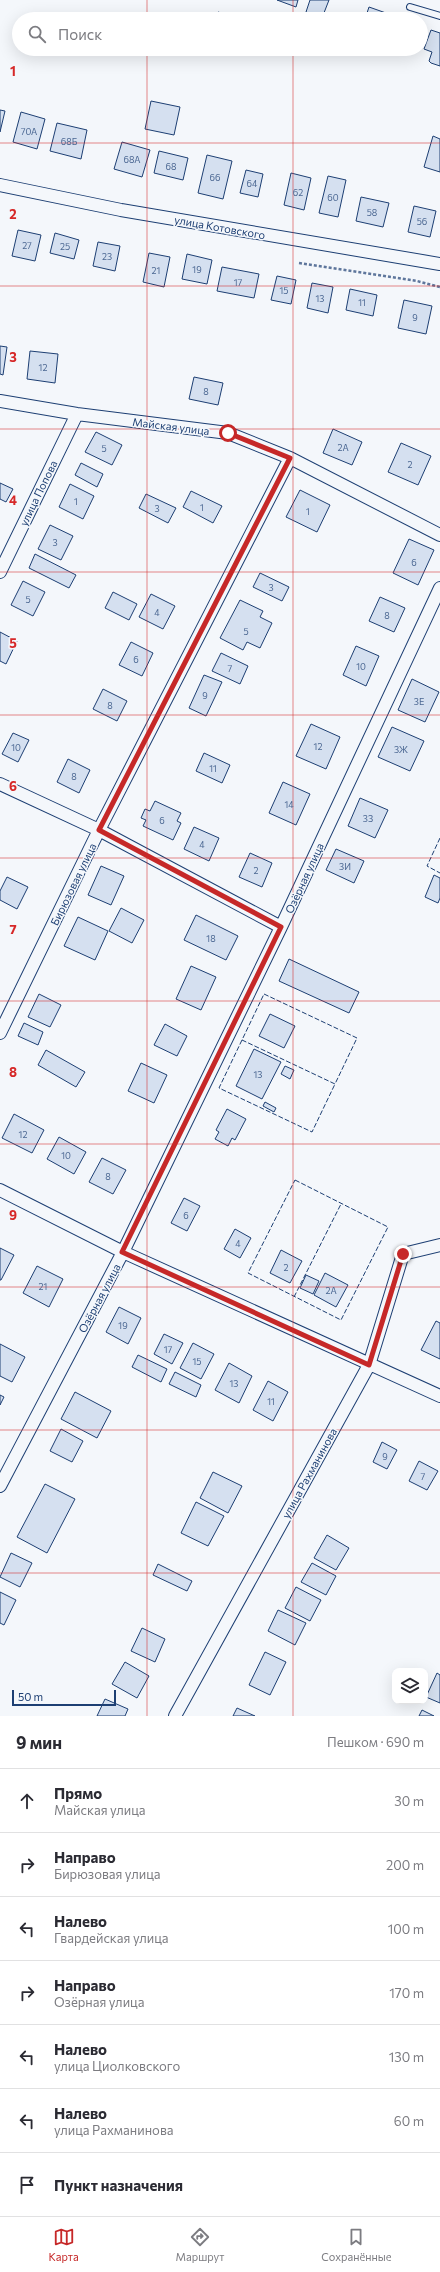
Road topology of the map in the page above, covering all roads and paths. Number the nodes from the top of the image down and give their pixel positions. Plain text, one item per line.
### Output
1 (410, 7) dead end
2 (427, 12) edge
3 (428, 12) edge
4 (440, 16) edge
5 (0, 185) edge
6 (299, 263) dead end
7 (440, 264) edge
8 (440, 287) edge
9 (0, 401) edge
10 (77, 414) junction
11 (290, 458) junction
12 (440, 535) edge
13 (0, 572) edge
14 (440, 588) edge
15 (0, 784) edge
16 (99, 830) junction
17 (281, 927) junction
18 (0, 1033) edge
19 (0, 1190) edge
20 (440, 1245) edge
21 (122, 1252) junction
22 (369, 1365) junction
23 (440, 1396) edge
24 (0, 1486) edge
25 (175, 1716) edge

1 - 2 lane
3 - 4 lane
5 - 7 street, улица Котовского
6 - 8 path
9 - 10 street, Майская улица
10 - 11 street, Майская улица
10 - 13 street, улица Попова
11 - 12 street, Майская улица
11 - 16 street, Бирюзовая улица
14 - 17 street, Озёрная улица
15 - 16 street
16 - 17 street
16 - 18 street, Бирюзовая улица
17 - 21 street, Озёрная улица
19 - 21 street
20 - 22 street, улица Рахманинова
21 - 22 street
21 - 24 street, Озёрная улица
22 - 23 street
22 - 25 street, улица Рахманинова

